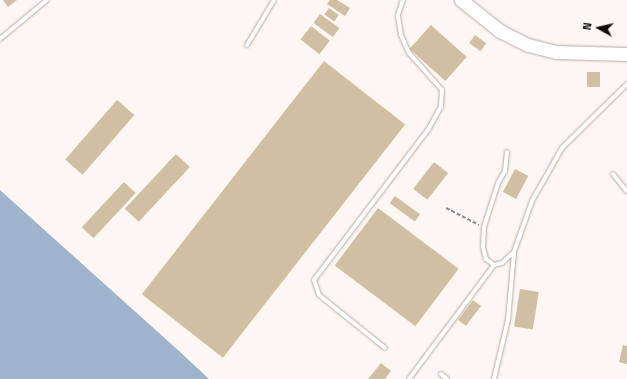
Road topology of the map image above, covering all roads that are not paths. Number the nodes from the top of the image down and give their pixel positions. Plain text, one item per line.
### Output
1 (47, 0) edge
2 (274, 0) edge
3 (403, 0) edge
4 (462, 0) edge
5 (0, 39) edge
6 (247, 45) dead end
7 (627, 54) edge
8 (627, 84) edge
9 (507, 152) dead end
10 (613, 174) dead end
11 (627, 191) edge
12 (514, 252) junction
13 (494, 265) junction
14 (385, 348) dead end
15 (441, 374) dead end
16 (409, 379) edge
17 (447, 379) edge
18 (494, 379) edge

1 - 5 lane
2 - 6 lane
3 - 14 lane
4 - 7 main road
8 - 12 lane
9 - 13 lane
10 - 11 lane
12 - 13 lane
12 - 18 lane
13 - 16 lane
15 - 17 lane

